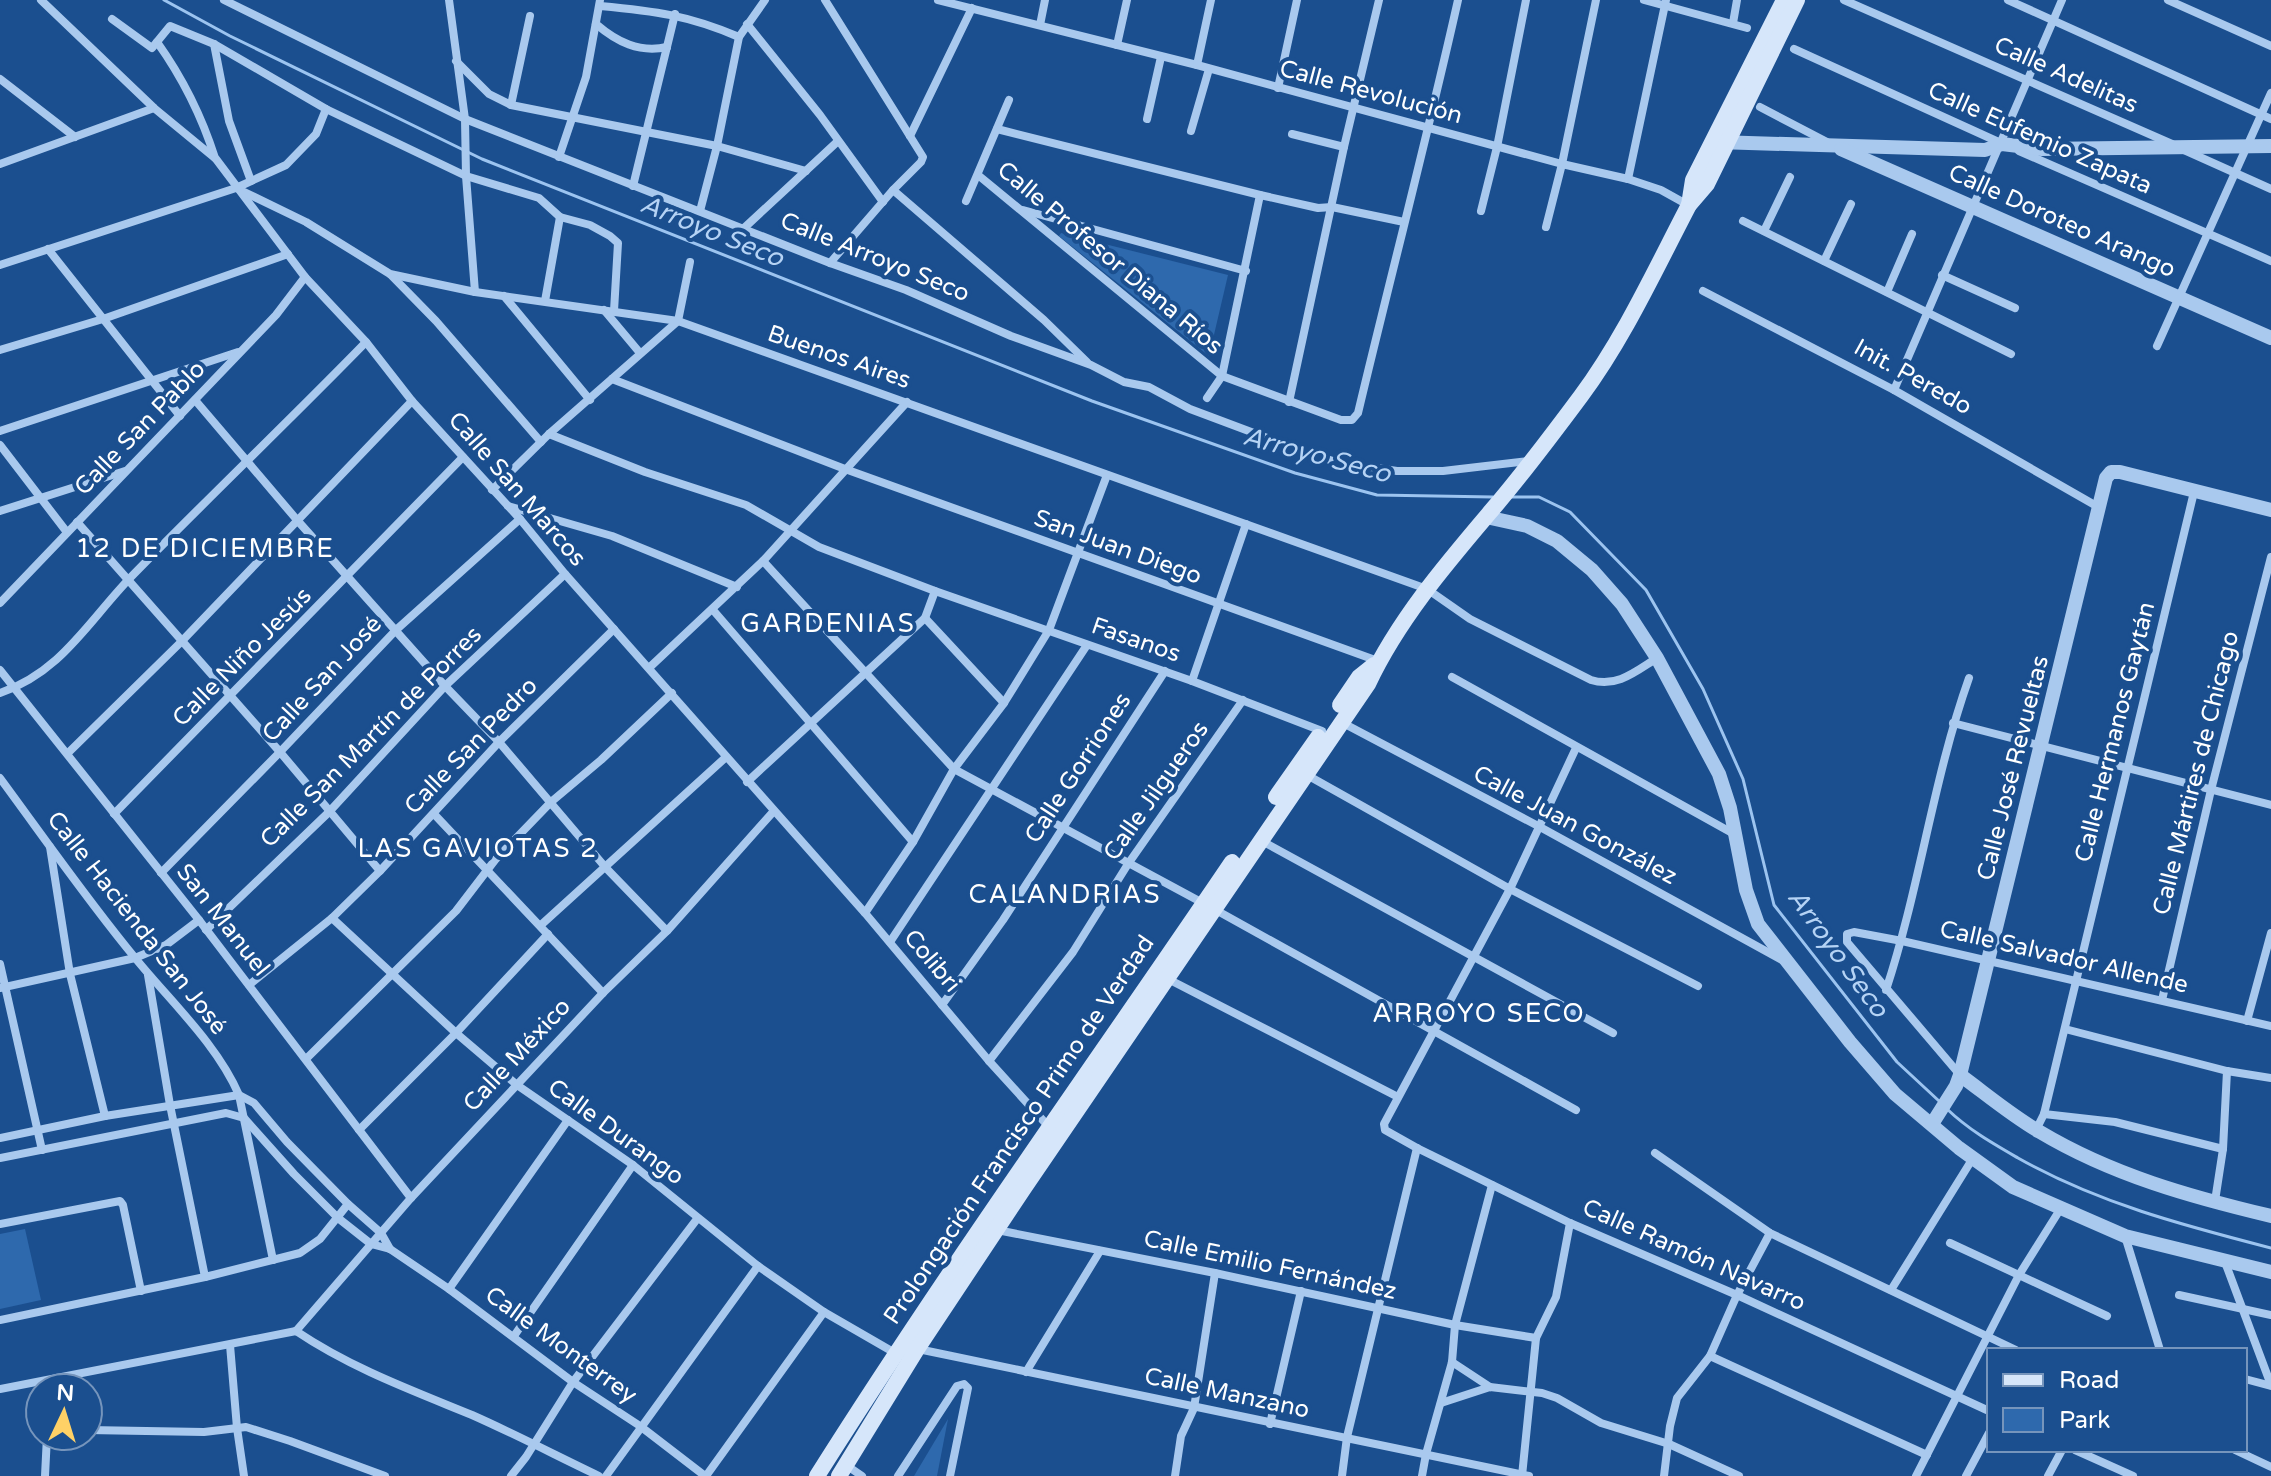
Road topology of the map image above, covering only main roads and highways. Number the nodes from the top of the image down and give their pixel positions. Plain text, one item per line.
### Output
1 (1784, 0) edge
2 (1797, 0) edge
3 (1721, 142) junction
4 (1378, 662) junction
5 (1301, 771) junction
6 (1209, 906) junction
7 (1054, 1132) junction
8 (843, 1470) edge
9 (817, 1476) edge

1 - 3 main road
2 - 3 main road
3 - 4 main road, Prolongación Francisco Primo de Verdad
4 - 5 main road, Prolongación Francisco Primo de Verdad
4 - 5 main road, Prolongación Francisco Primo de Verdad
5 - 6 main road, Prolongación Francisco Primo de Verdad
5 - 6 main road, Prolongación Francisco Primo de Verdad
6 - 7 main road, Prolongación Francisco Primo de Verdad
6 - 7 main road, Prolongación Francisco Primo de Verdad
7 - 8 main road, Prolongación Francisco Primo de Verdad
7 - 9 main road, Prolongación Francisco Primo de Verdad

